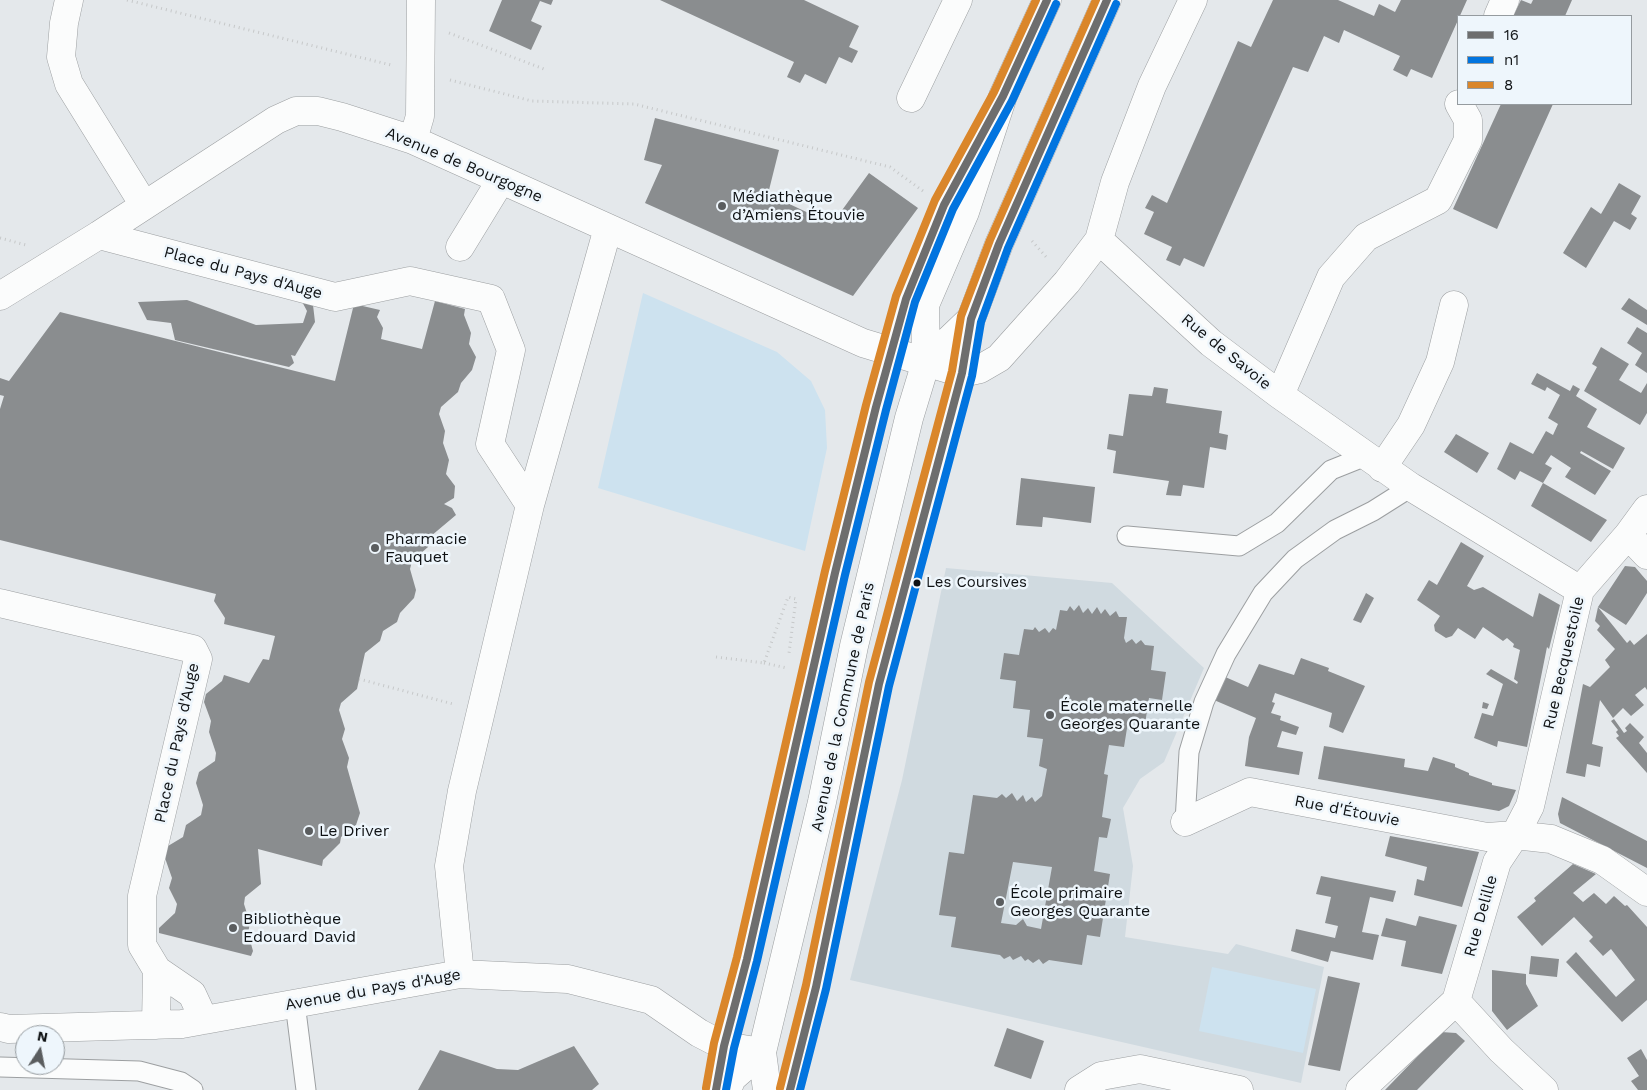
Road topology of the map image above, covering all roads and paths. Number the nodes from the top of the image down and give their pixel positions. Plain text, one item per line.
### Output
1 (69, 0) edge
2 (127, 0) edge
3 (958, 0) edge
4 (1047, 0) edge
5 (1107, 0) edge
6 (1193, 0) edge
7 (1505, 0) edge
8 (421, 11) edge
9 (1498, 15) edge
10 (544, 69) dead end
11 (420, 72) junction
12 (1003, 96) junction
13 (911, 98) dead end
14 (1460, 105) edge
15 (412, 140) junction
16 (501, 180) junction
17 (144, 205) junction
18 (944, 205) junction
19 (1007, 226) junction
20 (608, 228) junction
21 (99, 235) junction
22 (1099, 240) junction
23 (460, 247) dead end
24 (1067, 282) junction
25 (0, 296) edge
26 (1454, 305) dead end
27 (970, 319) junction
28 (891, 352) junction
29 (926, 362) junction
30 (962, 373) junction
31 (1280, 396) junction
32 (1374, 462) junction
33 (1411, 487) junction
34 (530, 505) junction
35 (1647, 509) edge
36 (1628, 535) junction
37 (1127, 536) dead end
38 (1647, 555) edge
39 (1580, 590) junction
40 (0, 603) edge
41 (716, 658) dead end
42 (764, 662) junction
43 (787, 668) junction
44 (812, 671) junction
45 (359, 679) dead end
46 (480, 711) junction
47 (1185, 822) joint
48 (1515, 835) junction
49 (1647, 892) edge
50 (156, 970) junction
51 (460, 974) junction
52 (1456, 1001) junction
53 (295, 1003) junction
54 (204, 1020) junction
55 (156, 1025) junction
56 (0, 1027) edge
57 (724, 1046) junction
58 (762, 1052) junction
59 (0, 1067) edge
60 (193, 1090) edge
61 (306, 1090) edge
62 (716, 1090) edge
63 (727, 1090) edge
64 (767, 1090) edge
65 (790, 1090) edge
66 (1079, 1090) edge
67 (1238, 1090) edge
68 (1360, 1090) edge
69 (1544, 1090) edge

1 - 17 street
2 - 11 path
3 - 13 street
4 - 12 street, Avenue de la Commune de Paris
5 - 19 street, Avenue de la Commune de Paris
6 - 22 street
7 - 9 street
8 - 10 path
8 - 11 street
11 - 15 street
11 - 18 path
12 - 18 lane
12 - 29 street, Avenue de la Commune de Paris
14 - 31 street
15 - 16 street, Avenue de Bourgogne
15 - 17 street, Avenue de Bourgogne
16 - 20 street, Avenue de Bourgogne
16 - 23 street
17 - 21 street, Avenue de Bourgogne
18 - 28 lane
19 - 24 path
19 - 27 street, Avenue de la Commune de Paris
20 - 28 street, Avenue de Bourgogne
20 - 34 street
21 - 25 street, Avenue de Bourgogne
21 - 34 street, Place du Pays d'Auge
22 - 24 street
22 - 31 street, Rue de Savoie
24 - 30 street
26 - 32 street
27 - 29 street, Avenue de la Commune de Paris
27 - 30 lane
28 - 29 street, Avenue de Bourgogne
28 - 44 lane
29 - 30 street, Avenue de Bourgogne
29 - 58 street, Avenue de la Commune de Paris
30 - 65 lane
31 - 32 street, Rue de Savoie
32 - 33 street, Rue de Savoie
32 - 37 lane
33 - 39 street, Rue de Savoie
33 - 47 lane
34 - 46 street
35 - 36 street, Rue Becquestoile
36 - 38 street
36 - 39 street, Rue Becquestoile
39 - 48 street, Rue Becquestoile
40 - 50 street, Place du Pays d'Auge
41 - 42 path
42 - 43 path
42 - 43 path
43 - 44 path
44 - 57 lane
45 - 46 path
46 - 51 street
47 - 48 street, Rue d'Étouvie
48 - 49 street, Rue d'Étouvie
48 - 52 street, Rue Delille
50 - 54 street, Place du Pays d'Auge
50 - 55 street, Place du Pays d'Auge
51 - 53 street, Avenue du Pays d'Auge
51 - 57 street, Avenue du Pays d'Auge
52 - 68 street
52 - 69 street
53 - 54 street, Avenue du Pays d'Auge
53 - 61 lane
54 - 55 street, Avenue du Pays d'Auge
55 - 56 street, Avenue du Pays d'Auge
57 - 58 street, Avenue du Pays d'Auge
57 - 62 lane
58 - 63 street
58 - 64 street, Avenue de la Commune de Paris
59 - 60 lane
66 - 67 street

